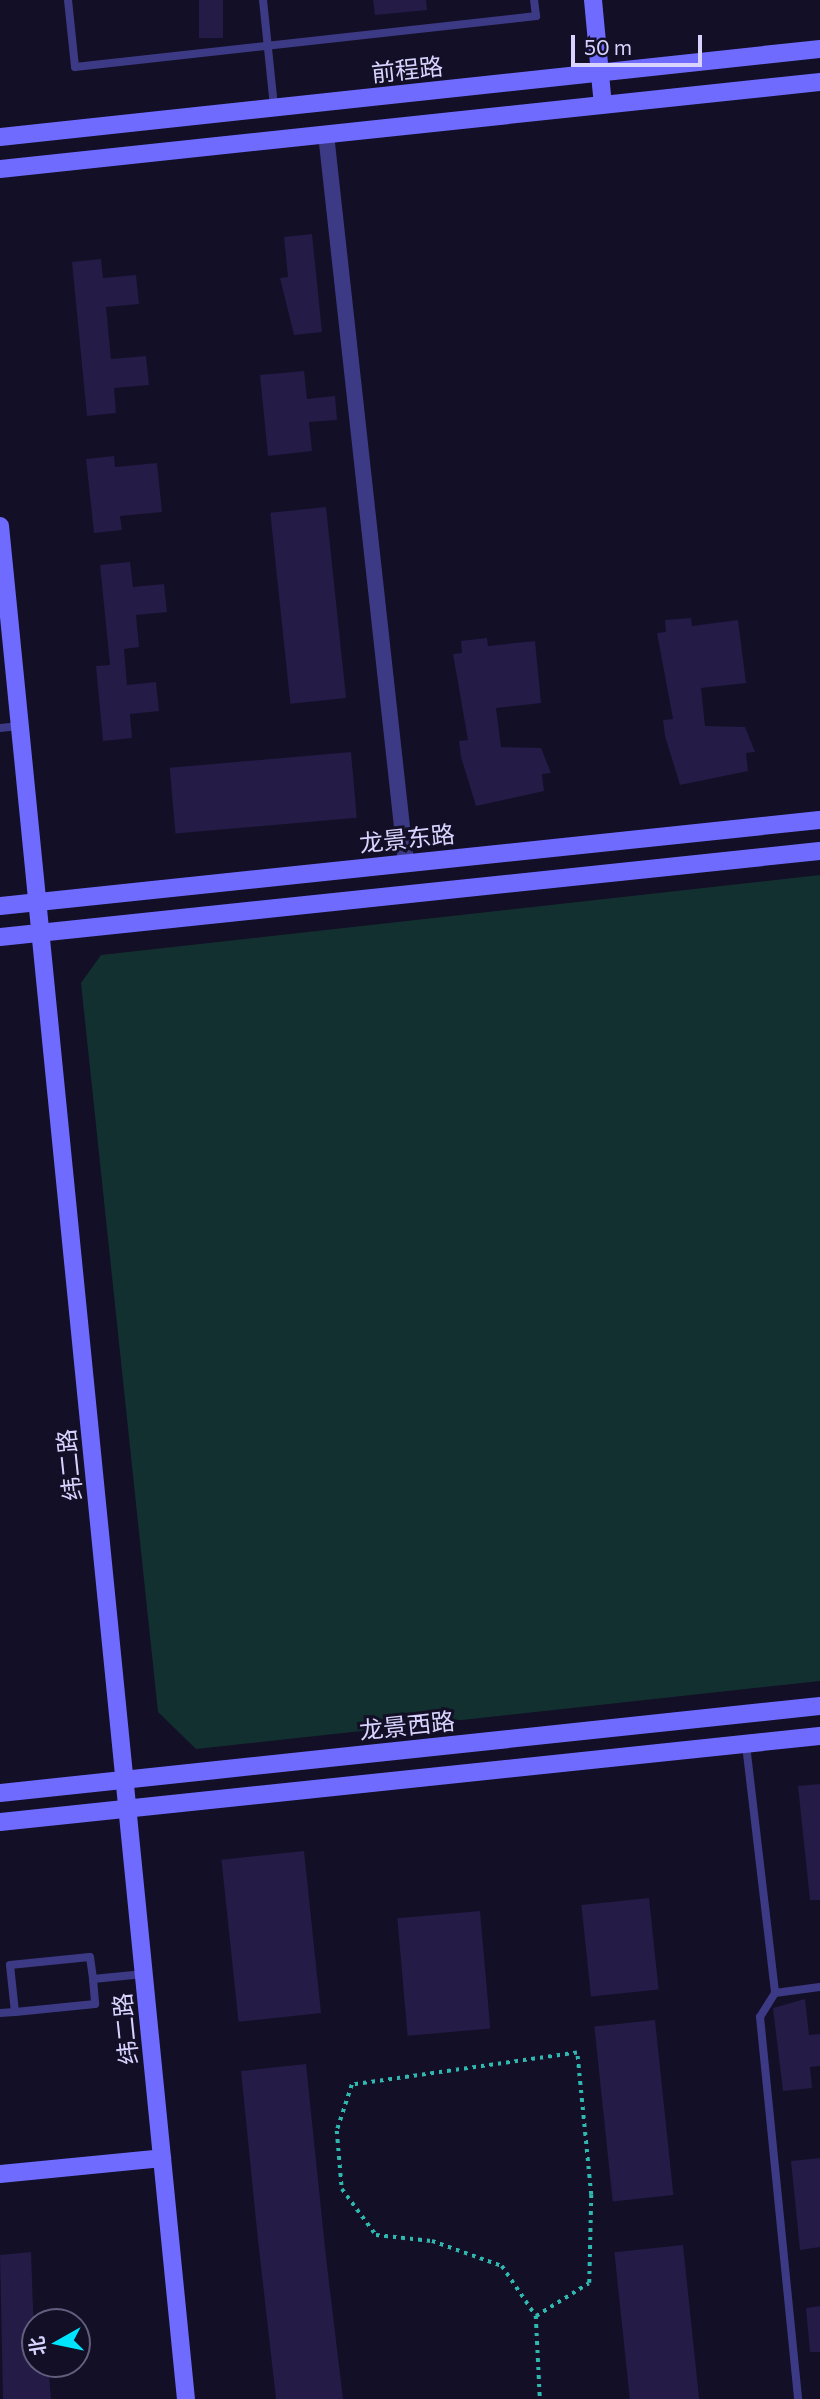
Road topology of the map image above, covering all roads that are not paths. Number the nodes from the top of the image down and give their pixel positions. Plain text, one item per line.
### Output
1 (68, 0) edge
2 (263, 0) edge
3 (534, 0) edge
4 (593, 0) edge
5 (268, 47) junction
6 (820, 49) edge
7 (600, 73) junction
8 (820, 82) edge
9 (603, 105) junction
10 (274, 107) junction
11 (326, 134) junction
12 (0, 137) edge
13 (0, 169) edge
14 (0, 526) edge
15 (1, 555) edge
16 (20, 726) junction
17 (0, 728) edge
18 (820, 820) edge
19 (820, 851) edge
20 (406, 863) junction
21 (37, 902) junction
22 (0, 906) edge
23 (40, 933) junction
24 (0, 937) edge
25 (820, 1706) edge
26 (820, 1736) edge
27 (746, 1744) junction
28 (125, 1780) junction
29 (0, 1793) edge
30 (127, 1809) junction
31 (0, 1822) edge
32 (10, 1965) junction
33 (0, 1966) edge
34 (144, 1974) junction
35 (93, 1979) junction
36 (820, 1987) edge
37 (775, 1993) junction
38 (15, 2012) junction
39 (0, 2013) edge
40 (162, 2158) junction
41 (0, 2175) edge
42 (186, 2399) edge
43 (797, 2399) edge

1 - 5 lane
2 - 5 lane
3 - 5 lane
4 - 7 main road
5 - 10 lane
6 - 7 main road, 前程路
7 - 9 main road
7 - 10 main road, 前程路
8 - 9 main road
9 - 11 main road
10 - 12 main road, 前程路
11 - 13 main road
11 - 20 street
14 - 15 main road, 纬二路
15 - 16 main road, 纬二路
16 - 17 lane
16 - 21 main road, 纬二路
18 - 20 main road, 龙景东路
19 - 23 main road
20 - 21 main road, 龙景东路
21 - 22 main road, 龙景东路
21 - 23 main road, 纬二路
23 - 24 main road
23 - 28 main road, 纬二路
25 - 28 main road, 龙景西路
26 - 27 main road
27 - 30 main road
27 - 37 lane
28 - 29 main road, 龙景西路
28 - 30 main road, 纬二路
30 - 31 main road
30 - 34 main road, 纬二路
32 - 33 lane
32 - 35 lane
32 - 38 lane
34 - 35 lane
34 - 40 main road, 纬二路
35 - 38 lane
36 - 37 lane
37 - 43 lane
38 - 39 lane
40 - 41 main road
40 - 42 main road, 纬二路

